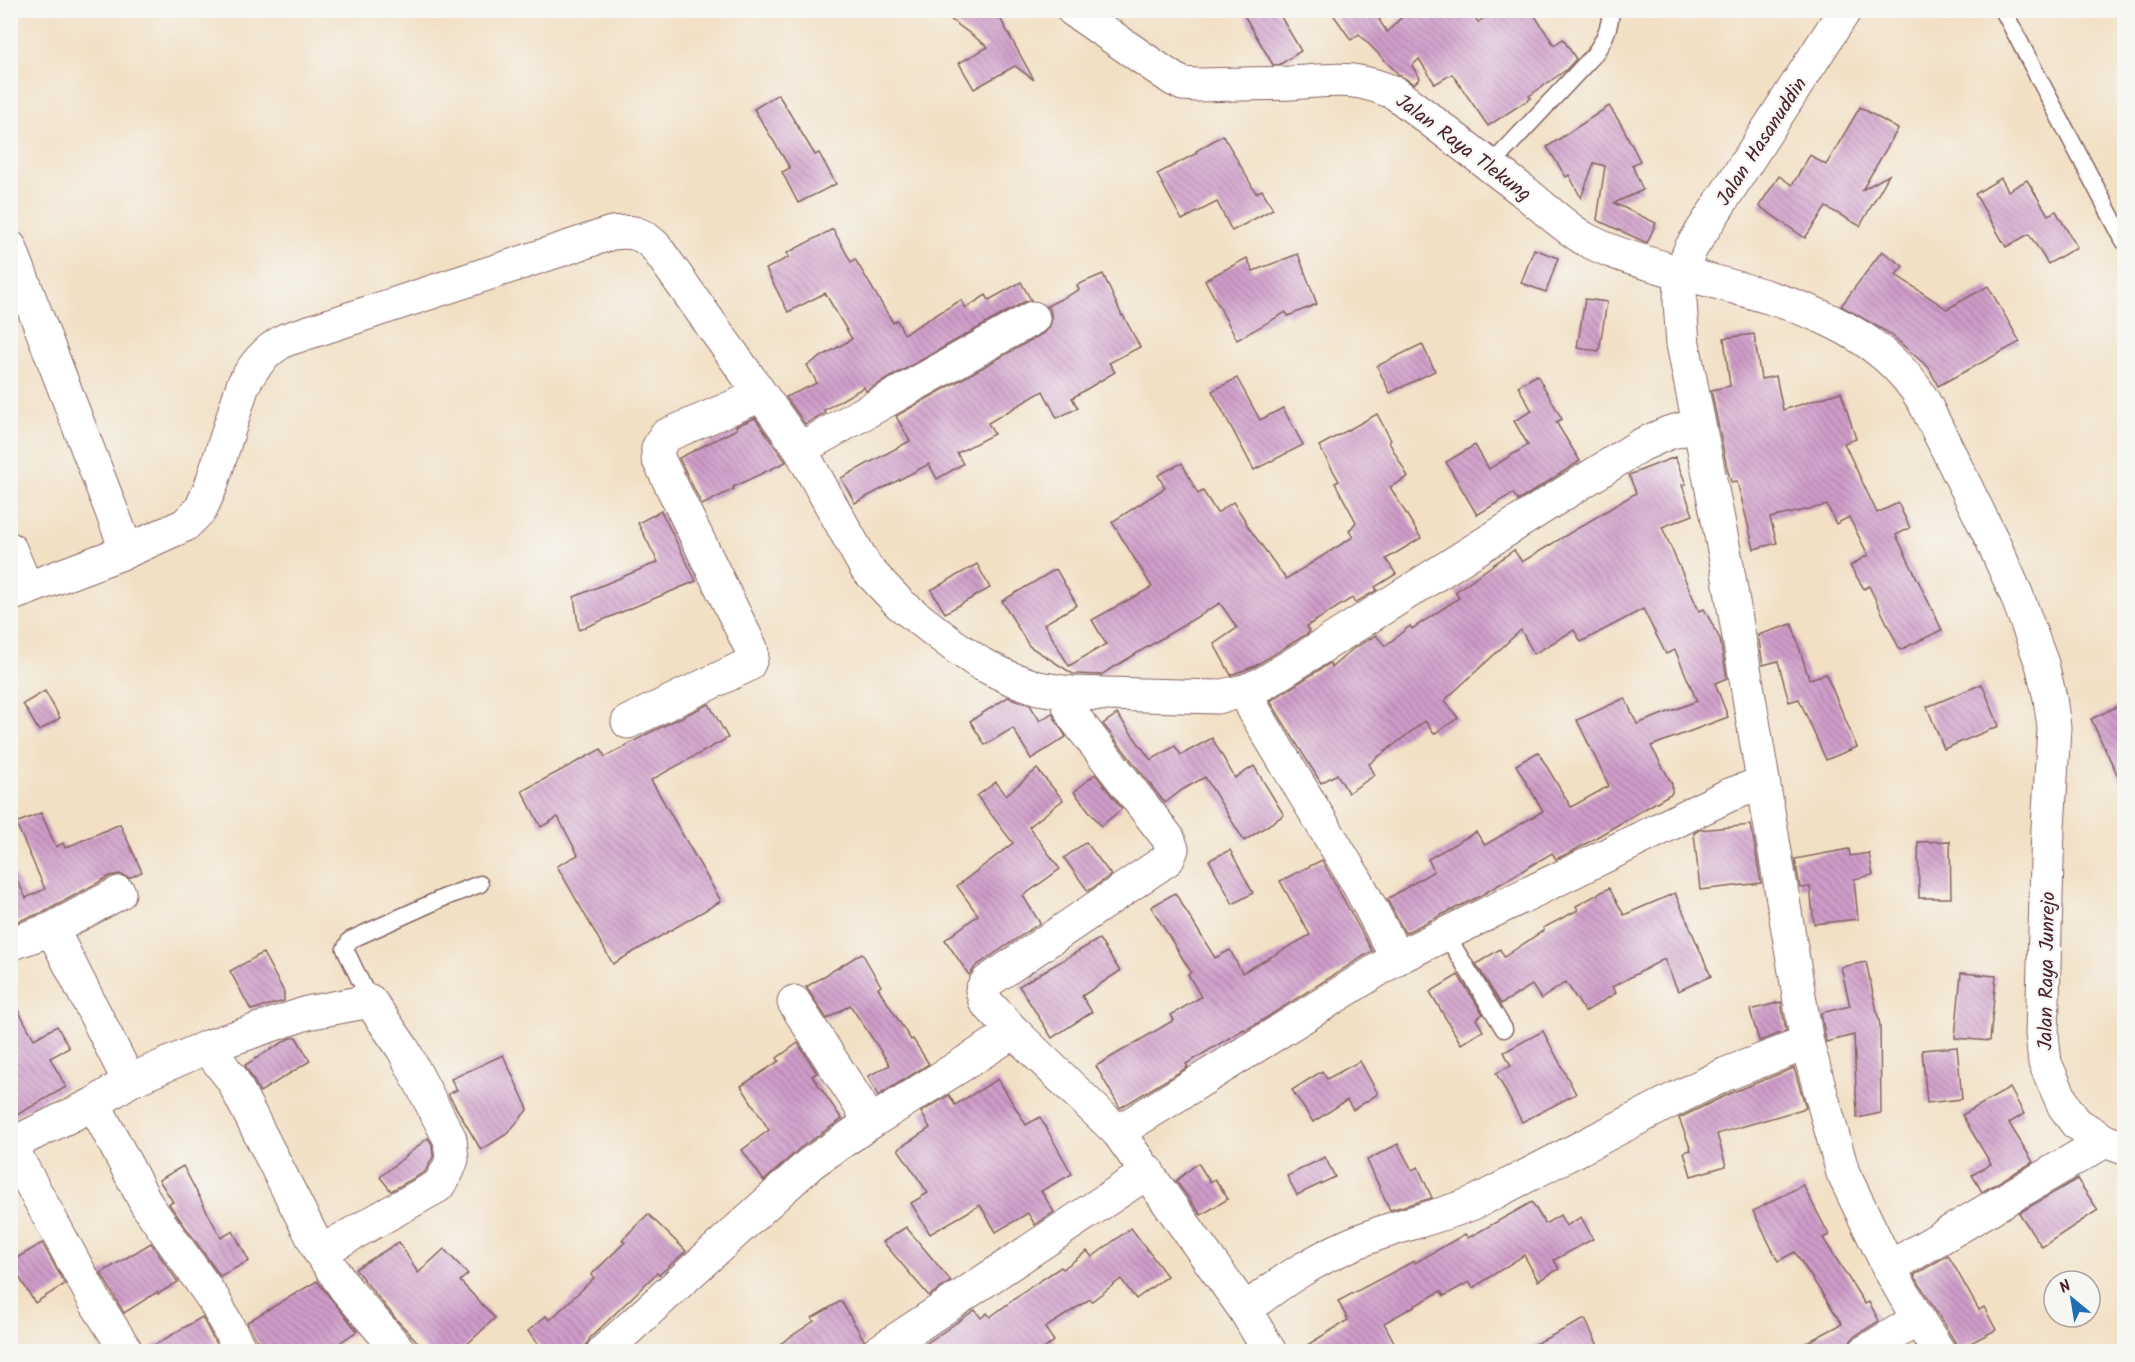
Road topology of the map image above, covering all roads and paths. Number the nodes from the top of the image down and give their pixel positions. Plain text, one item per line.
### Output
1 (1073, 10) edge
2 (1611, 10) edge
3 (1845, 10) edge
4 (2003, 10) edge
5 (1490, 166) junction
6 (2124, 241) edge
7 (10, 247) edge
8 (1681, 273) junction
9 (1033, 318) dead end
10 (761, 395) junction
11 (1698, 425) junction
12 (800, 449) junction
13 (10, 549) edge
14 (127, 551) junction
15 (19, 592) edge
16 (1245, 691) junction
17 (1070, 693) junction
18 (628, 722) dead end
19 (1763, 783) junction
20 (2048, 828) joint
21 (480, 884) dead end
22 (119, 893) dead end
23 (52, 929) junction
24 (1445, 933) junction
25 (10, 944) edge
26 (1397, 958) junction
27 (369, 1001) junction
28 (794, 1002) dead end
29 (1504, 1029) dead end
30 (1014, 1032) junction
31 (1807, 1043) junction
32 (207, 1047) junction
33 (129, 1081) junction
34 (94, 1104) junction
35 (871, 1122) junction
36 (1118, 1132) junction
37 (10, 1145) edge
38 (2115, 1145) edge
39 (1148, 1172) junction
40 (320, 1252) junction
41 (1889, 1268) junction
42 (1245, 1310) junction
43 (1918, 1319) junction
44 (127, 1352) edge
45 (241, 1352) edge
46 (400, 1352) edge
47 (603, 1352) edge
48 (878, 1352) edge
49 (1270, 1352) edge
50 (1865, 1352) edge
51 (1939, 1352) edge

1 - 5 street, Jalan Raya Tlekung
2 - 5 lane
3 - 8 street, Jalan Hasanuddin
4 - 6 lane
5 - 8 street, Jalan Raya Tlekung
7 - 14 street
8 - 11 street
8 - 20 street, Jalan Raya Tlekung
9 - 12 street
10 - 12 street
10 - 14 street
10 - 18 street
11 - 16 street
11 - 19 street
12 - 17 street
13 - 15 street
14 - 15 street
16 - 17 street
16 - 26 street
17 - 30 street
19 - 24 street
19 - 31 street
20 - 38 street, Jalan Raya Junrejo
21 - 27 lane
22 - 23 street
23 - 25 street
23 - 33 street
24 - 26 street
24 - 29 lane
26 - 36 street
27 - 32 street
27 - 40 street
28 - 35 street
30 - 35 street
30 - 36 street
31 - 41 street
31 - 42 street
32 - 33 street
32 - 40 street
33 - 34 street
34 - 37 street
34 - 45 street
35 - 47 street
36 - 39 street
37 - 44 street
38 - 41 street
39 - 42 street
39 - 48 street
40 - 46 street
41 - 43 street
42 - 49 street
43 - 50 street
43 - 51 street

